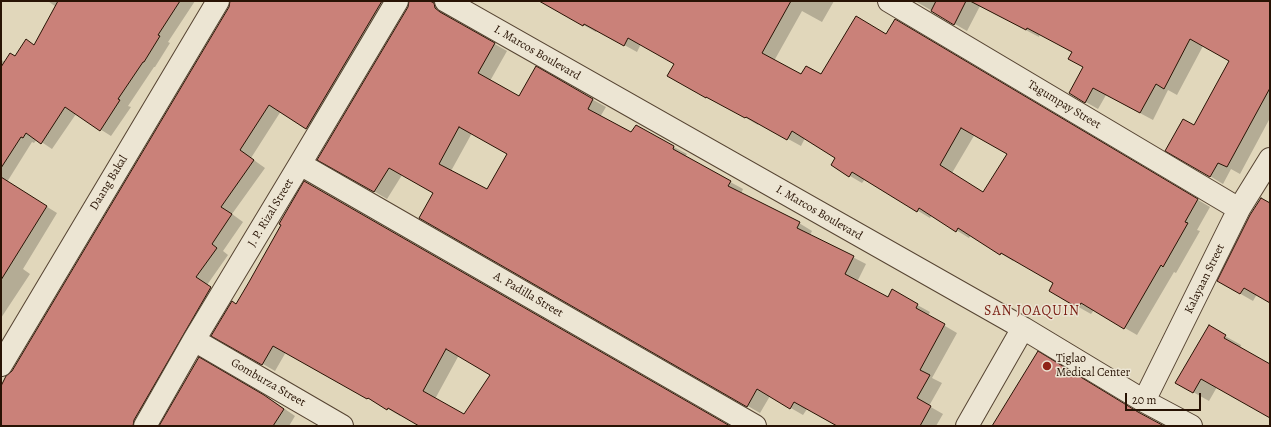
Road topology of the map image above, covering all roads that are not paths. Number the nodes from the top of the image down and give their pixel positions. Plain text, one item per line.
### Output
1 (218, 1) edge
2 (397, 1) edge
3 (446, 1) edge
4 (889, 1) edge
5 (1270, 159) edge
6 (300, 164) junction
7 (1239, 209) junction
8 (1023, 328) junction
9 (194, 340) junction
10 (1, 365) edge
11 (1144, 401) junction
12 (145, 426) edge
13 (342, 426) edge
14 (755, 426) edge
15 (967, 426) edge
16 (1191, 426) edge

1 - 10 street, Daang Bakal
2 - 6 street, J. P. Rizal Street
3 - 8 street, I. Marcos Boulevard
4 - 7 street, Tagumpay Street
5 - 7 street, Kalayaan Street
6 - 9 street, J. P. Rizal Street
6 - 14 street, A. Padilla Street
7 - 11 street, Kalayaan Street
8 - 11 street, I. Marcos Boulevard
8 - 15 street
9 - 12 street, J. P. Rizal Street
9 - 13 street, Gomburza Street
11 - 16 street, I. Marcos Boulevard

